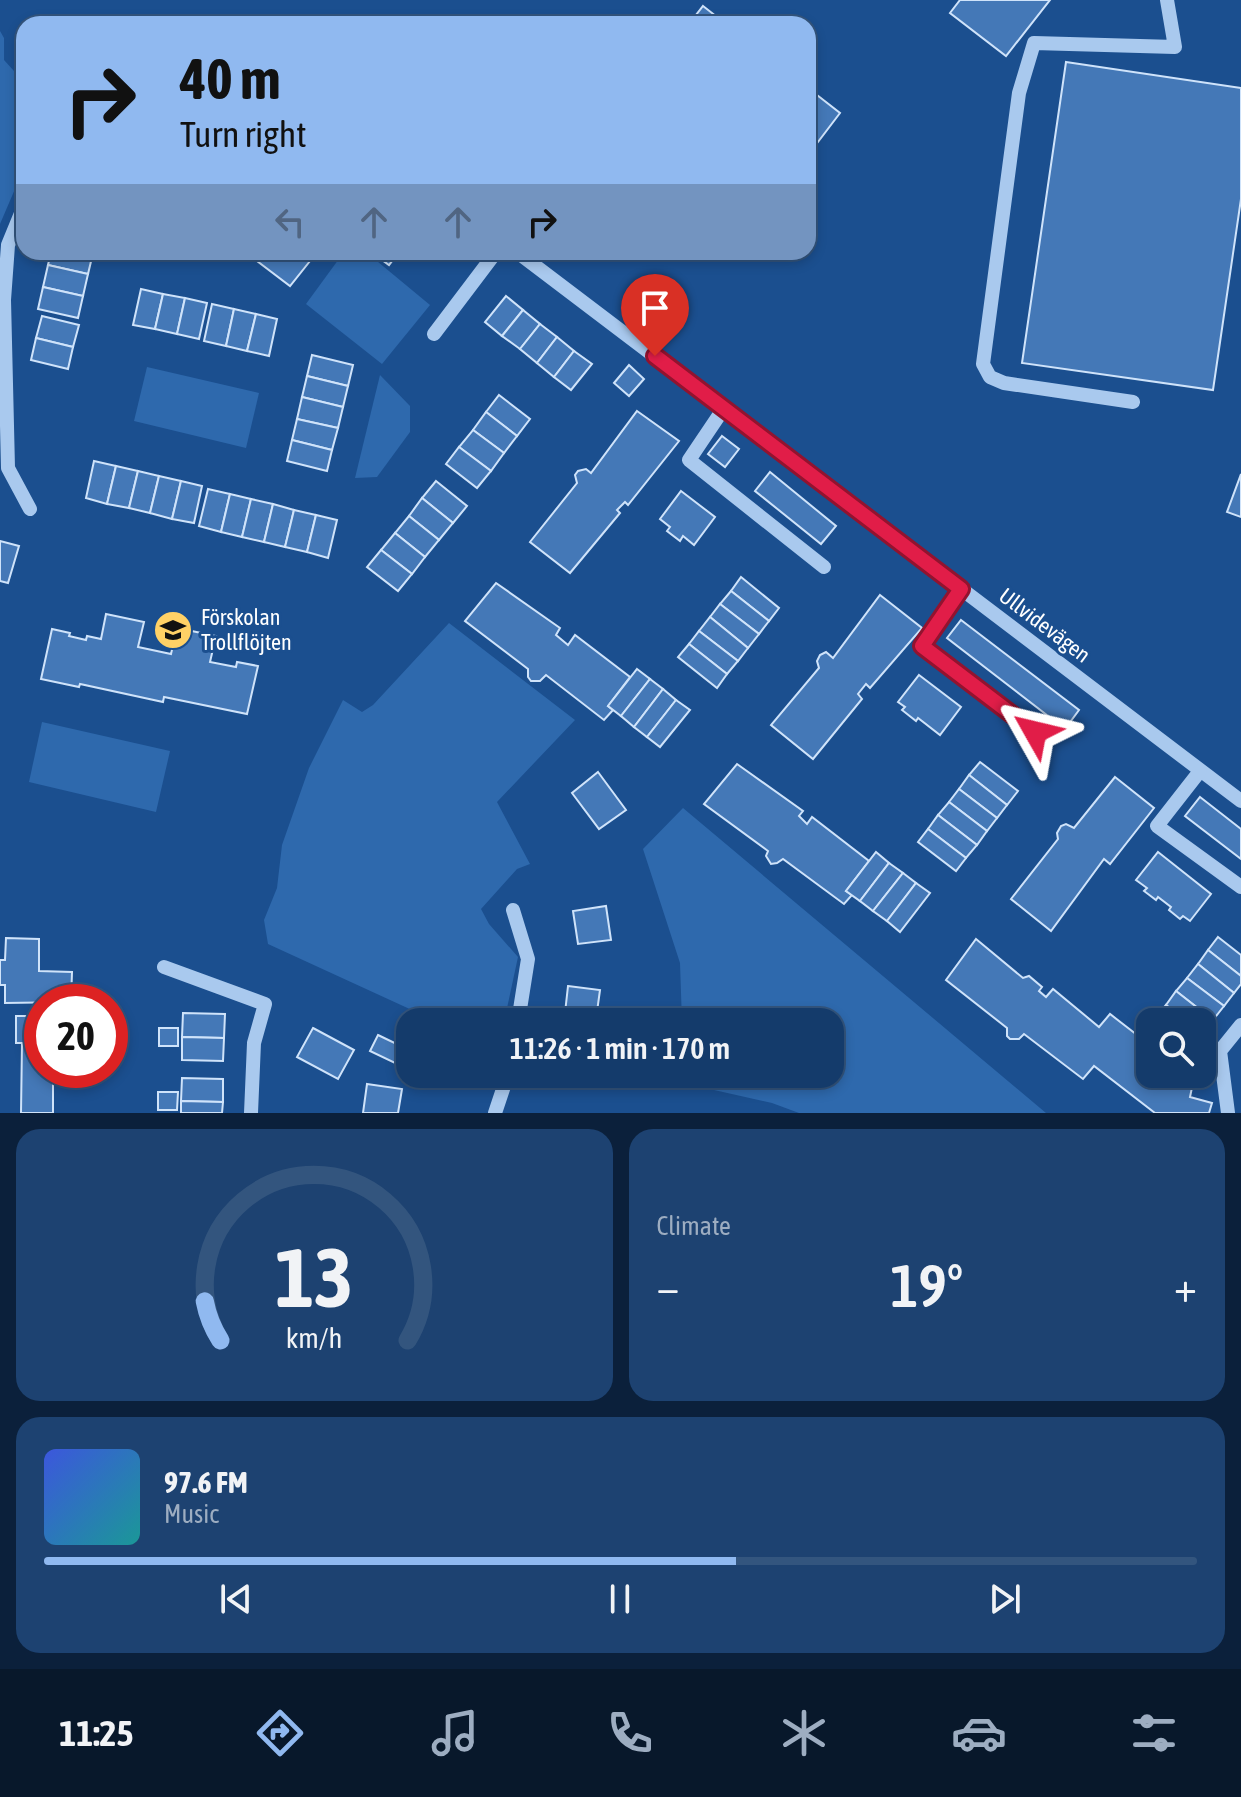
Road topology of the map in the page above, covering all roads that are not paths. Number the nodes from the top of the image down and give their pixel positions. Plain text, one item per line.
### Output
1 (1167, 0) edge
2 (16, 226) edge
3 (490, 260) edge
4 (528, 260) edge
5 (434, 334) dead end
6 (1133, 402) dead end
7 (724, 408) junction
8 (30, 509) dead end
9 (824, 567) dead end
10 (961, 589) junction
11 (1035, 732) dead end
12 (1200, 771) junction
13 (1241, 801) edge
14 (1241, 887) edge
15 (513, 910) dead end
16 (164, 967) dead end
17 (520, 1008) edge
18 (1241, 1025) edge
19 (503, 1088) edge
20 (251, 1113) edge
21 (495, 1113) edge
22 (1228, 1113) edge

1 - 6 street
2 - 8 street
3 - 5 street
4 - 7 street, Ullvidevägen
7 - 9 street
7 - 10 street, Ullvidevägen
10 - 11 street
10 - 12 street, Ullvidevägen
12 - 13 street, Ullvidevägen
12 - 14 street
15 - 17 street
16 - 20 street
18 - 22 street
19 - 21 street

